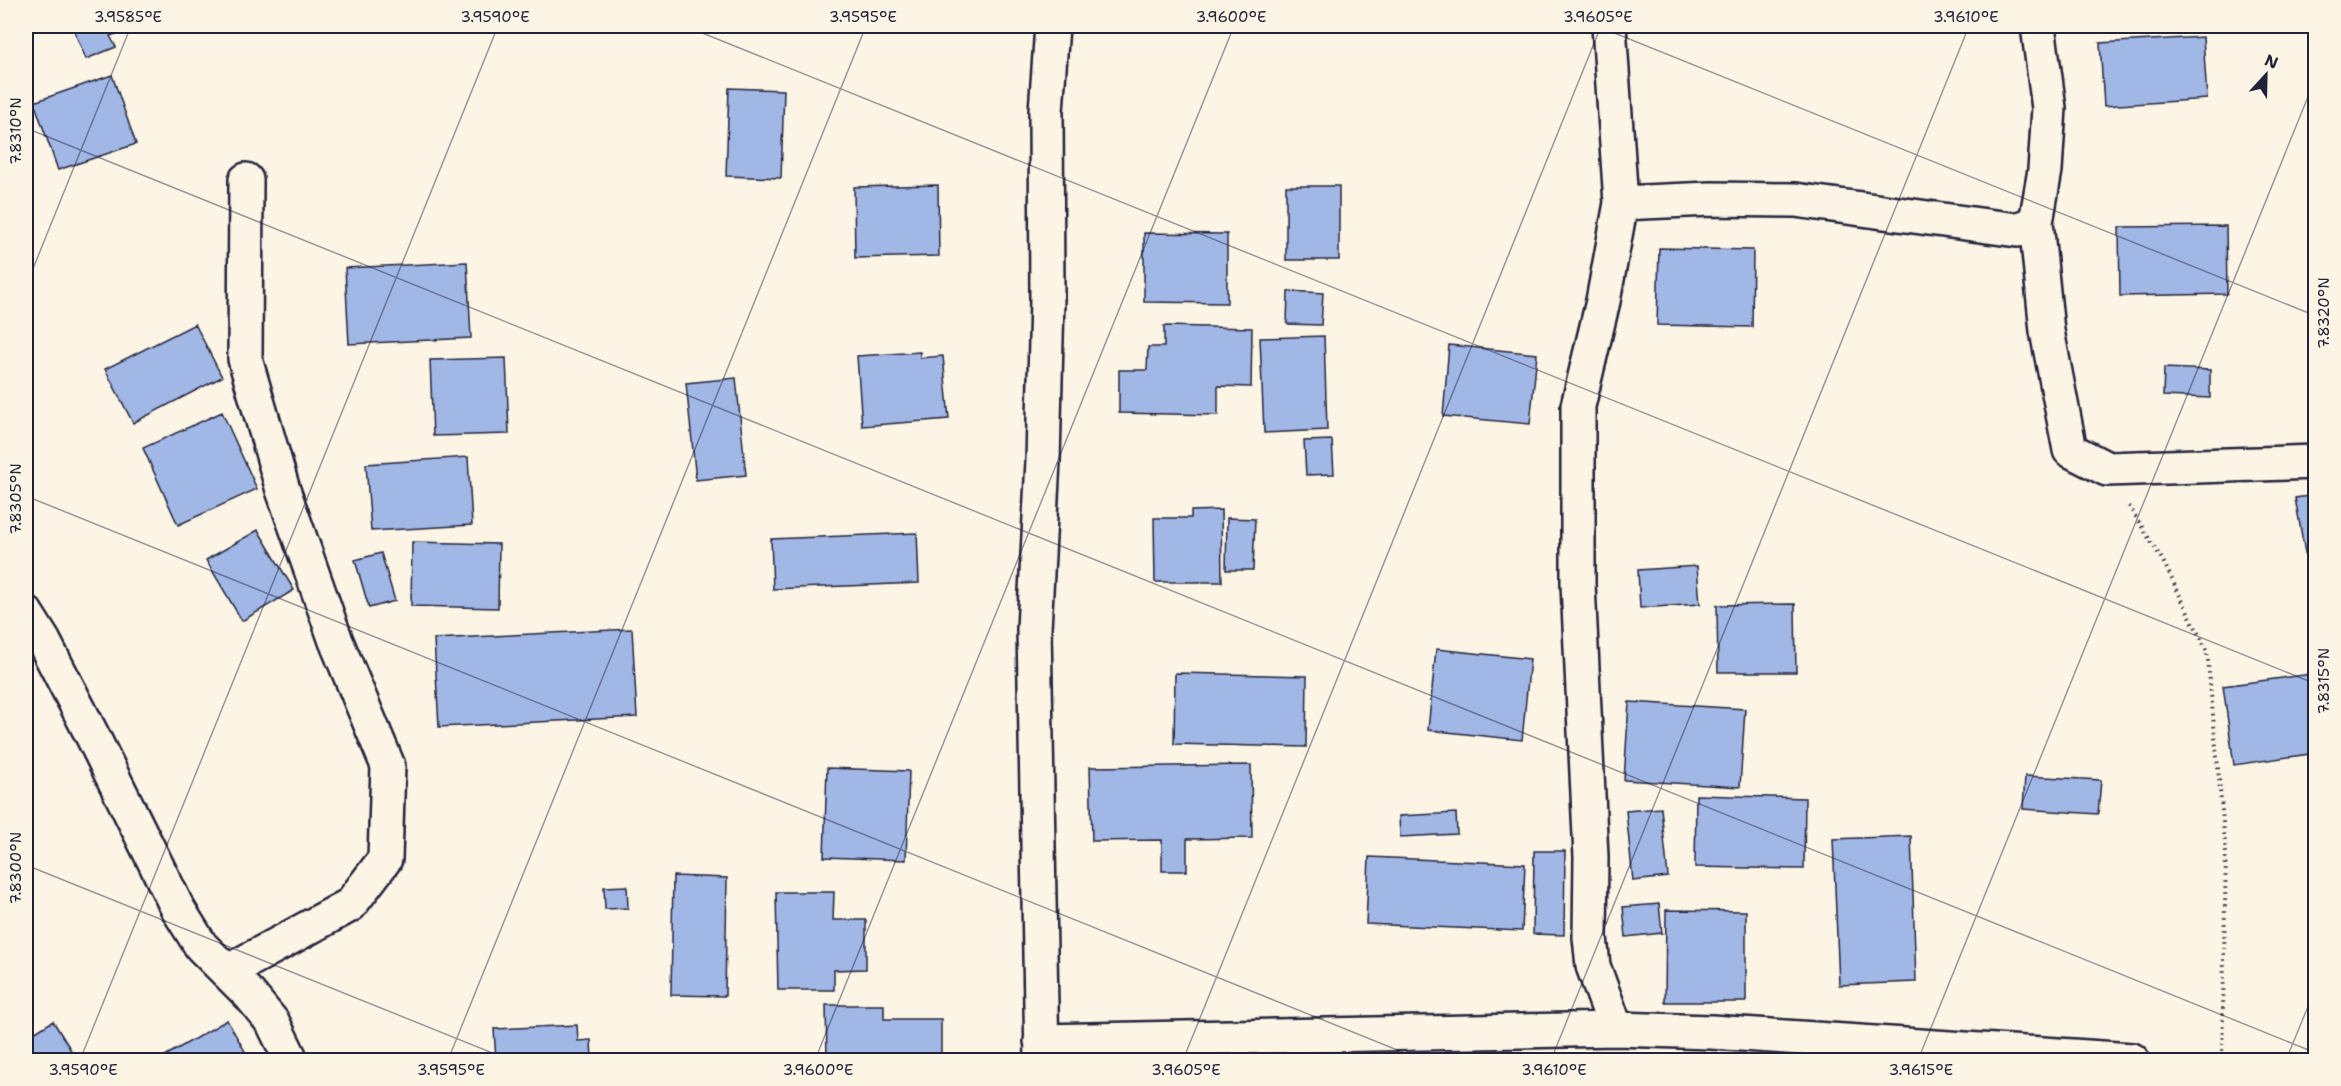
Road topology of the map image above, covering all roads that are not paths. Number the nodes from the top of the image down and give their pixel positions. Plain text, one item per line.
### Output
1 (1052, 26) edge
2 (1609, 26) edge
3 (2038, 26) edge
4 (246, 180) dead end
5 (1621, 203) junction
6 (2036, 222) junction
7 (2316, 462) edge
8 (26, 613) edge
9 (227, 972) junction
10 (1616, 1029) junction
11 (1041, 1051) edge
12 (291, 1060) edge
13 (2133, 1060) edge

1 - 11 street
2 - 5 street
3 - 6 street
4 - 9 street
5 - 6 street
5 - 10 street
6 - 7 street
8 - 9 street
9 - 12 street
10 - 11 street
10 - 13 street

